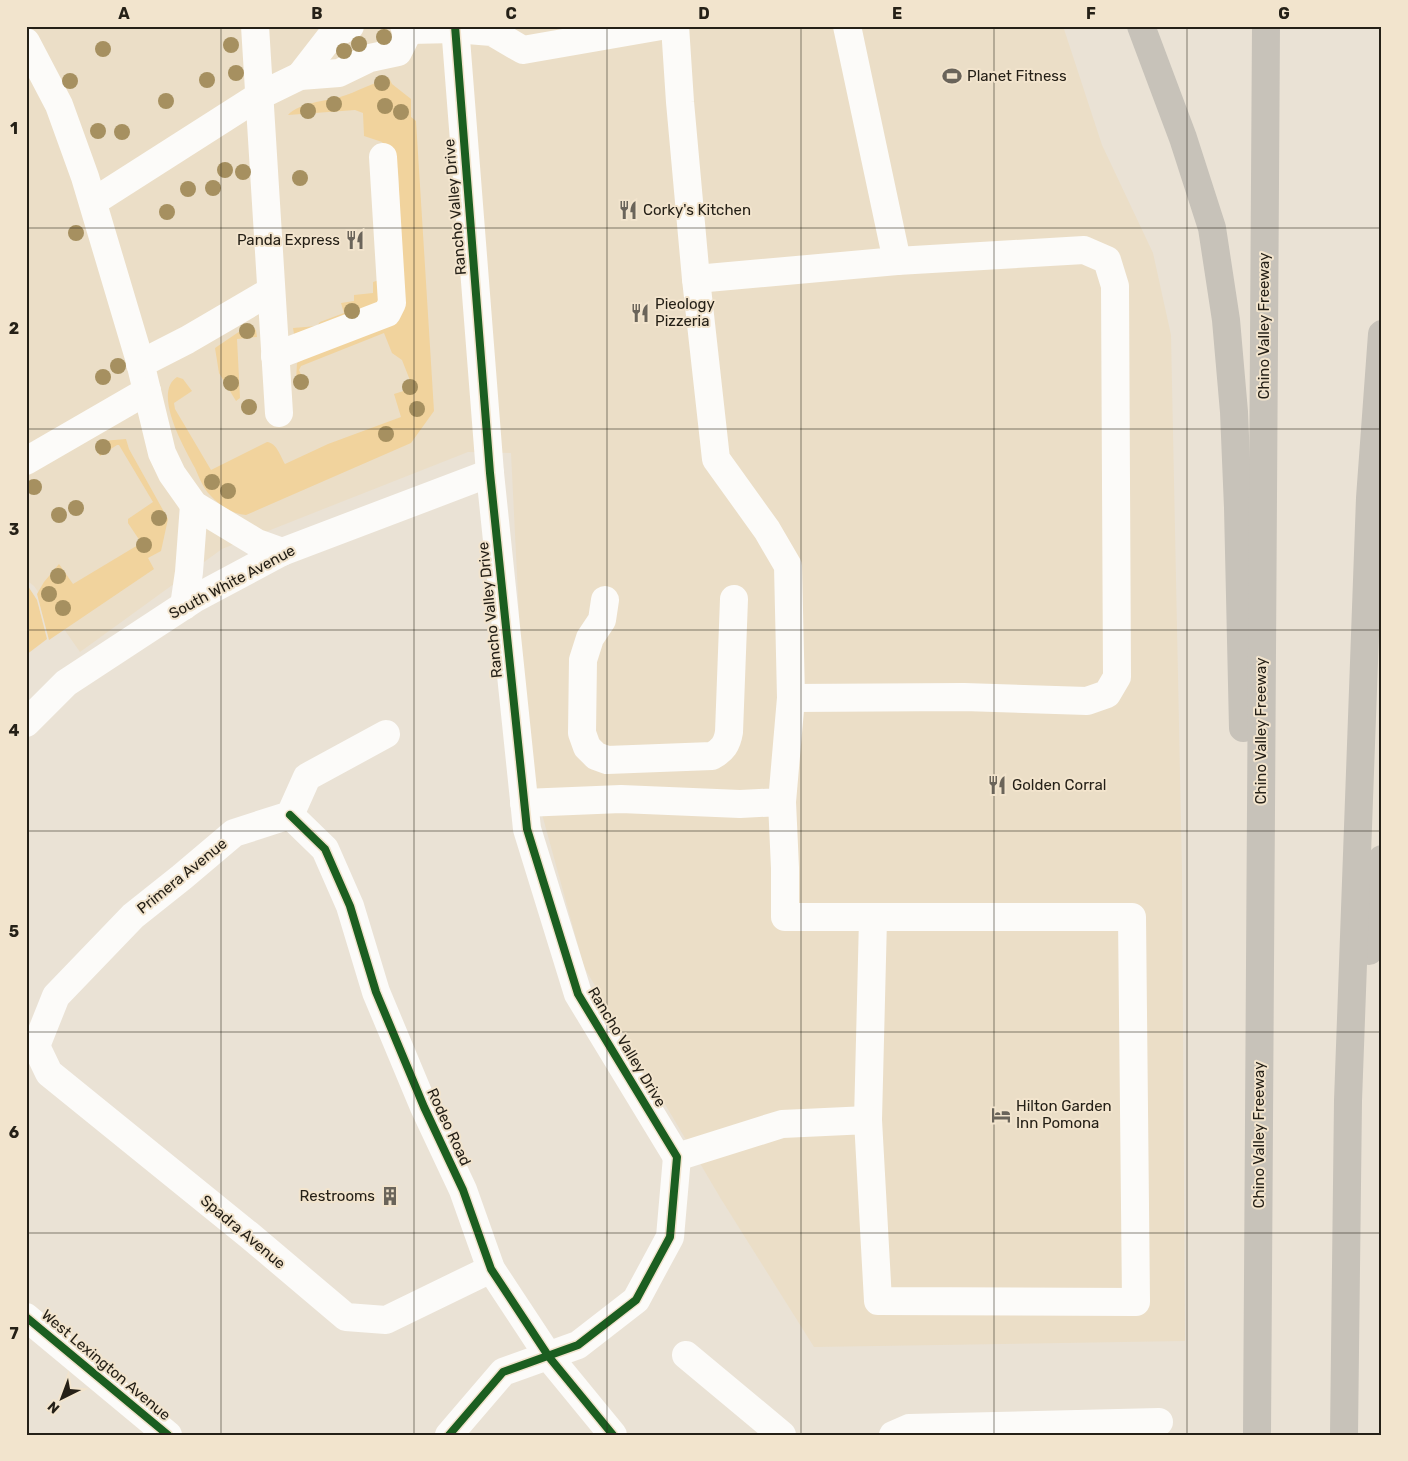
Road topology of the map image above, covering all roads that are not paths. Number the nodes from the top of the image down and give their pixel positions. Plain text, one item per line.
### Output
1 (255, 26) edge
2 (350, 26) edge
3 (661, 26) edge
4 (675, 26) edge
5 (847, 26) edge
6 (1141, 26) edge
7 (1266, 26) edge
8 (407, 28) edge
9 (455, 28) edge
10 (495, 29) edge
11 (26, 42) edge
12 (300, 76) junction
13 (259, 96) junction
14 (383, 157) dead end
15 (93, 202) junction
16 (897, 261) junction
17 (696, 279) junction
18 (272, 291) junction
19 (1382, 334) edge
20 (275, 356) junction
21 (140, 364) junction
22 (147, 391) junction
23 (279, 413) dead end
24 (26, 461) edge
25 (490, 473) junction
26 (194, 505) junction
27 (282, 552) junction
28 (734, 599) dead end
29 (605, 600) dead end
30 (184, 606) junction
31 (791, 698) junction
32 (26, 723) edge
33 (386, 734) dead end
34 (782, 802) junction
35 (524, 803) junction
36 (290, 815) junction
37 (1382, 859) edge
38 (873, 918) junction
39 (31, 1047) edge
40 (1348, 1101) junction
41 (868, 1120) junction
42 (677, 1157) junction
43 (492, 1269) junction
44 (26, 1317) edge
45 (1258, 1332) junction
46 (686, 1355) dead end
47 (549, 1357) junction
48 (1159, 1422) dead end
49 (981, 1431) edge
50 (168, 1435) edge
51 (449, 1435) edge
52 (613, 1435) edge
53 (782, 1435) edge
54 (892, 1435) edge
55 (1257, 1435) edge
56 (1344, 1435) edge

1 - 13 street
2 - 12 street
3 - 10 street
4 - 17 street
5 - 16 street
6 - 45 highway
7 - 45 highway, Chino Valley Freeway
8 - 9 street
8 - 12 street
9 - 10 street
9 - 25 street, Rancho Valley Drive
11 - 15 street
12 - 13 street
13 - 15 street
13 - 18 street
14 - 20 street
15 - 21 street
16 - 17 street
16 - 31 street
17 - 31 street
18 - 20 street
18 - 21 street
19 - 40 highway
20 - 23 street
21 - 22 street
22 - 24 street
22 - 26 street
25 - 27 street, South White Avenue
25 - 35 street, Rancho Valley Drive
26 - 27 street
26 - 30 street
27 - 30 street, South White Avenue
28 - 29 street
30 - 32 street, South White Avenue
31 - 34 street
33 - 36 street
34 - 35 street
34 - 38 street
35 - 42 street, Rancho Valley Drive
36 - 39 street, Primera Avenue
36 - 43 street, Rodeo Road
37 - 40 highway
38 - 41 street
38 - 41 street
39 - 43 street, Spadra Avenue
40 - 56 highway
41 - 42 street
42 - 47 street
43 - 47 street, Rodeo Road
44 - 50 street, West Lexington Avenue
45 - 55 highway, Chino Valley Freeway
46 - 53 street
47 - 51 street
47 - 52 street, Rodeo Road
48 - 49 street
49 - 54 street

